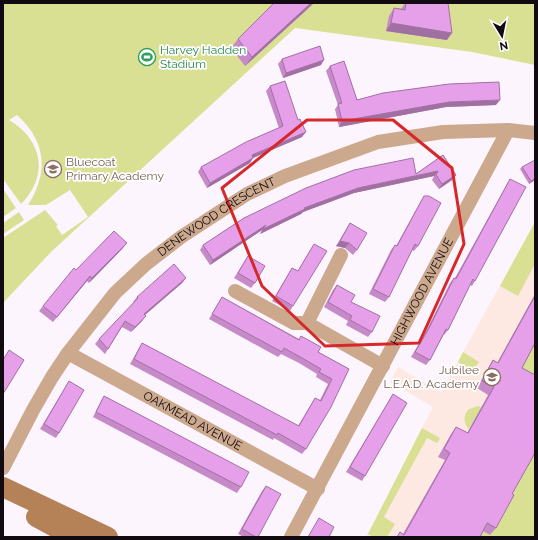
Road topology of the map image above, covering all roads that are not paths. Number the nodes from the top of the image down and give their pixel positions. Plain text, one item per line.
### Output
1 (508, 130) junction
2 (535, 133) edge
3 (341, 255) dead end
4 (235, 290) dead end
5 (307, 323) junction
6 (68, 353) junction
7 (383, 366) junction
8 (3, 468) edge
9 (3, 487) edge
10 (318, 489) junction
11 (3, 499) edge
12 (73, 537) edge
13 (108, 537) edge
14 (291, 537) edge

1 - 2 street, DENEWOOD CRESCENT
1 - 6 street, DENEWOOD CRESCENT
1 - 7 street, HIGHWOOD AVENUE
3 - 5 street
4 - 5 street
5 - 7 street
6 - 8 street, DENEWOOD CRESCENT
6 - 10 street, OAKMEAD AVENUE
7 - 10 street, HIGHWOOD AVENUE
9 - 13 street
10 - 14 street, HIGHWOOD AVENUE
11 - 12 street

